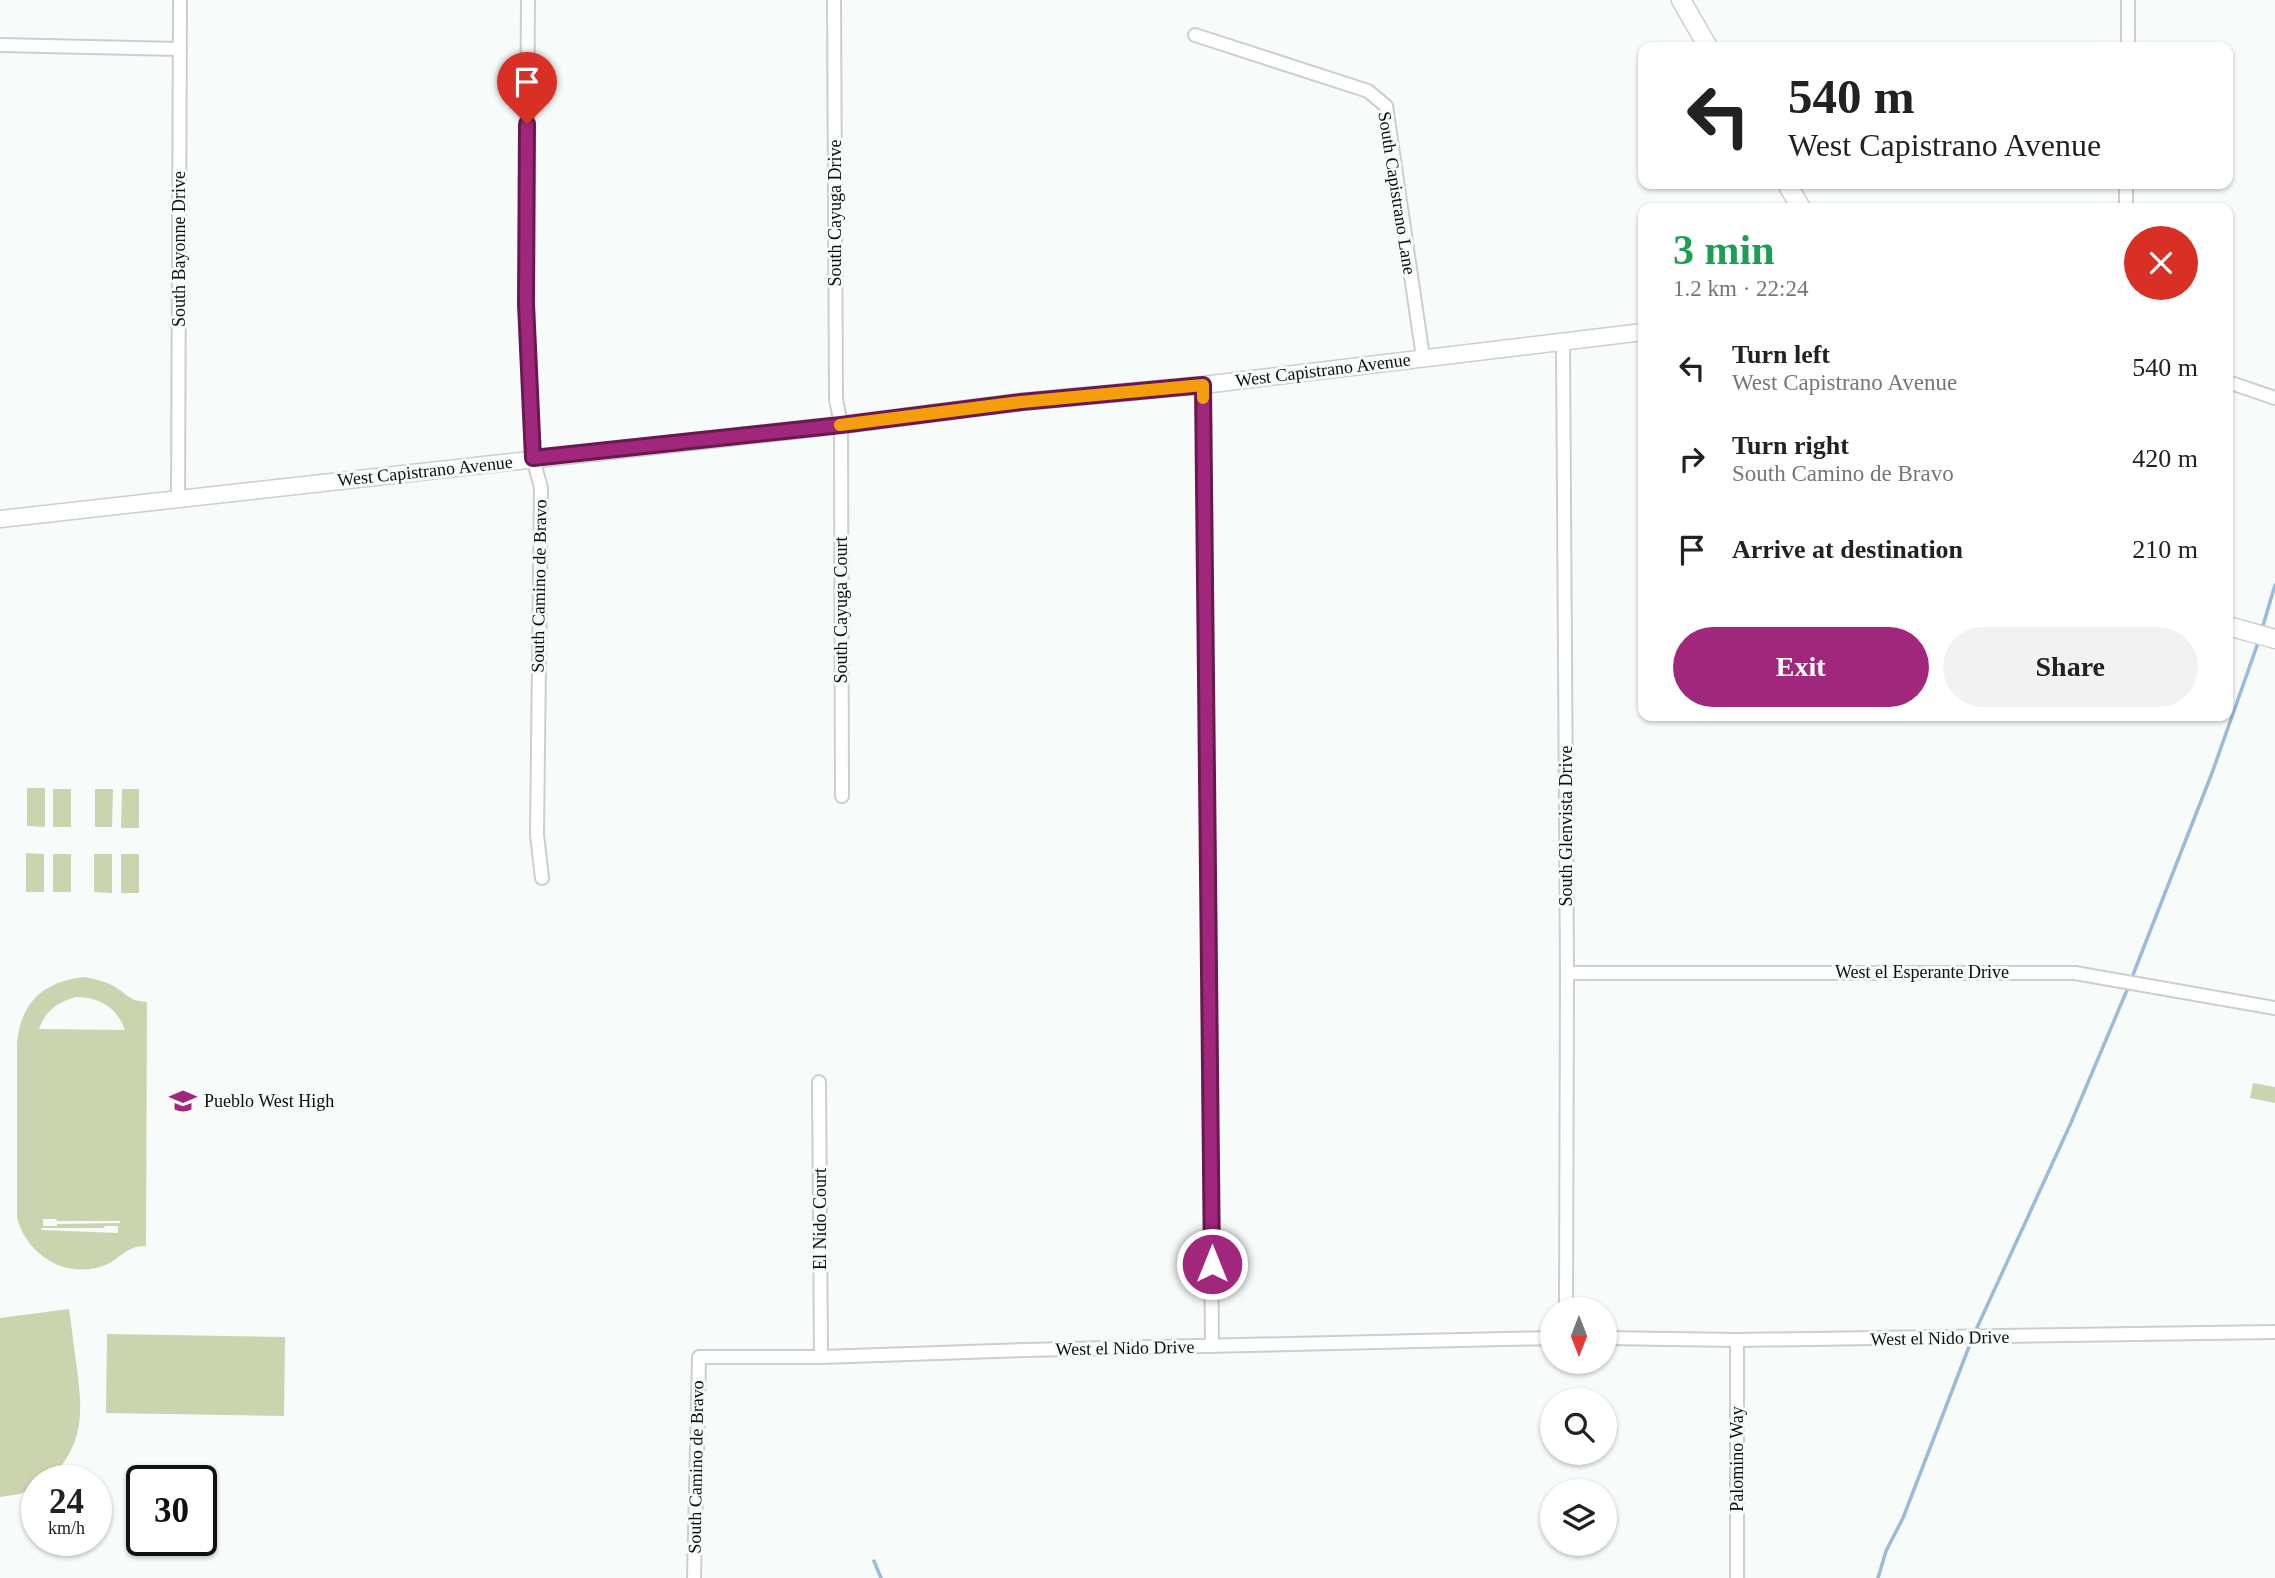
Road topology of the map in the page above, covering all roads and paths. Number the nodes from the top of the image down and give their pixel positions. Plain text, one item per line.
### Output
1 (180, 0) edge
2 (528, 0) edge
3 (834, 0) edge
4 (1681, 0) edge
5 (2129, 0) edge
6 (1195, 35) dead end
7 (1705, 42) edge
8 (2128, 42) edge
9 (0, 45) edge
10 (180, 49) junction
11 (1638, 333) edge
12 (1563, 343) junction
13 (1423, 357) junction
14 (2233, 384) edge
15 (1203, 385) junction
16 (2275, 398) edge
17 (841, 425) junction
18 (533, 458) junction
19 (178, 499) junction
20 (0, 519) edge
21 (2233, 627) edge
22 (2275, 639) edge
23 (842, 796) dead end
24 (542, 878) dead end
25 (1567, 973) junction
26 (2275, 1008) edge
27 (819, 1082) dead end
28 (1566, 1297) edge
29 (2275, 1332) edge
30 (1540, 1338) edge
31 (1617, 1338) edge
32 (1737, 1340) junction
33 (1212, 1346) junction
34 (699, 1357) joint
35 (821, 1357) junction
36 (694, 1578) edge
37 (1737, 1578) edge

1 - 10 street, South Bayonne Drive
2 - 18 street, South Camino de Bravo
3 - 17 street, South Cayuga Drive
4 - 7 main road
5 - 8 street
6 - 13 street, South Capistrano Lane
9 - 10 street
10 - 19 street, South Bayonne Drive
11 - 12 street, West Capistrano Avenue
12 - 13 street, West Capistrano Avenue
12 - 25 street, South Glenvista Drive
13 - 15 street, West Capistrano Avenue
14 - 16 street
15 - 17 street, West Capistrano Avenue
15 - 33 street
17 - 18 street, West Capistrano Avenue
17 - 23 street, South Cayuga Court
18 - 19 street, West Capistrano Avenue
18 - 24 street, South Camino de Bravo
19 - 20 street, West Capistrano Avenue
21 - 22 main road
25 - 26 street, West el Esperante Drive
25 - 28 street, South Glenvista Drive
27 - 35 street, El Nido Court
29 - 32 street, West el Nido Drive
30 - 33 street, West el Nido Drive
31 - 32 street, West el Nido Drive
32 - 37 street, Palomino Way
33 - 35 street, West el Nido Drive
34 - 35 street, West el Nido Drive
34 - 36 street, South Camino de Bravo

